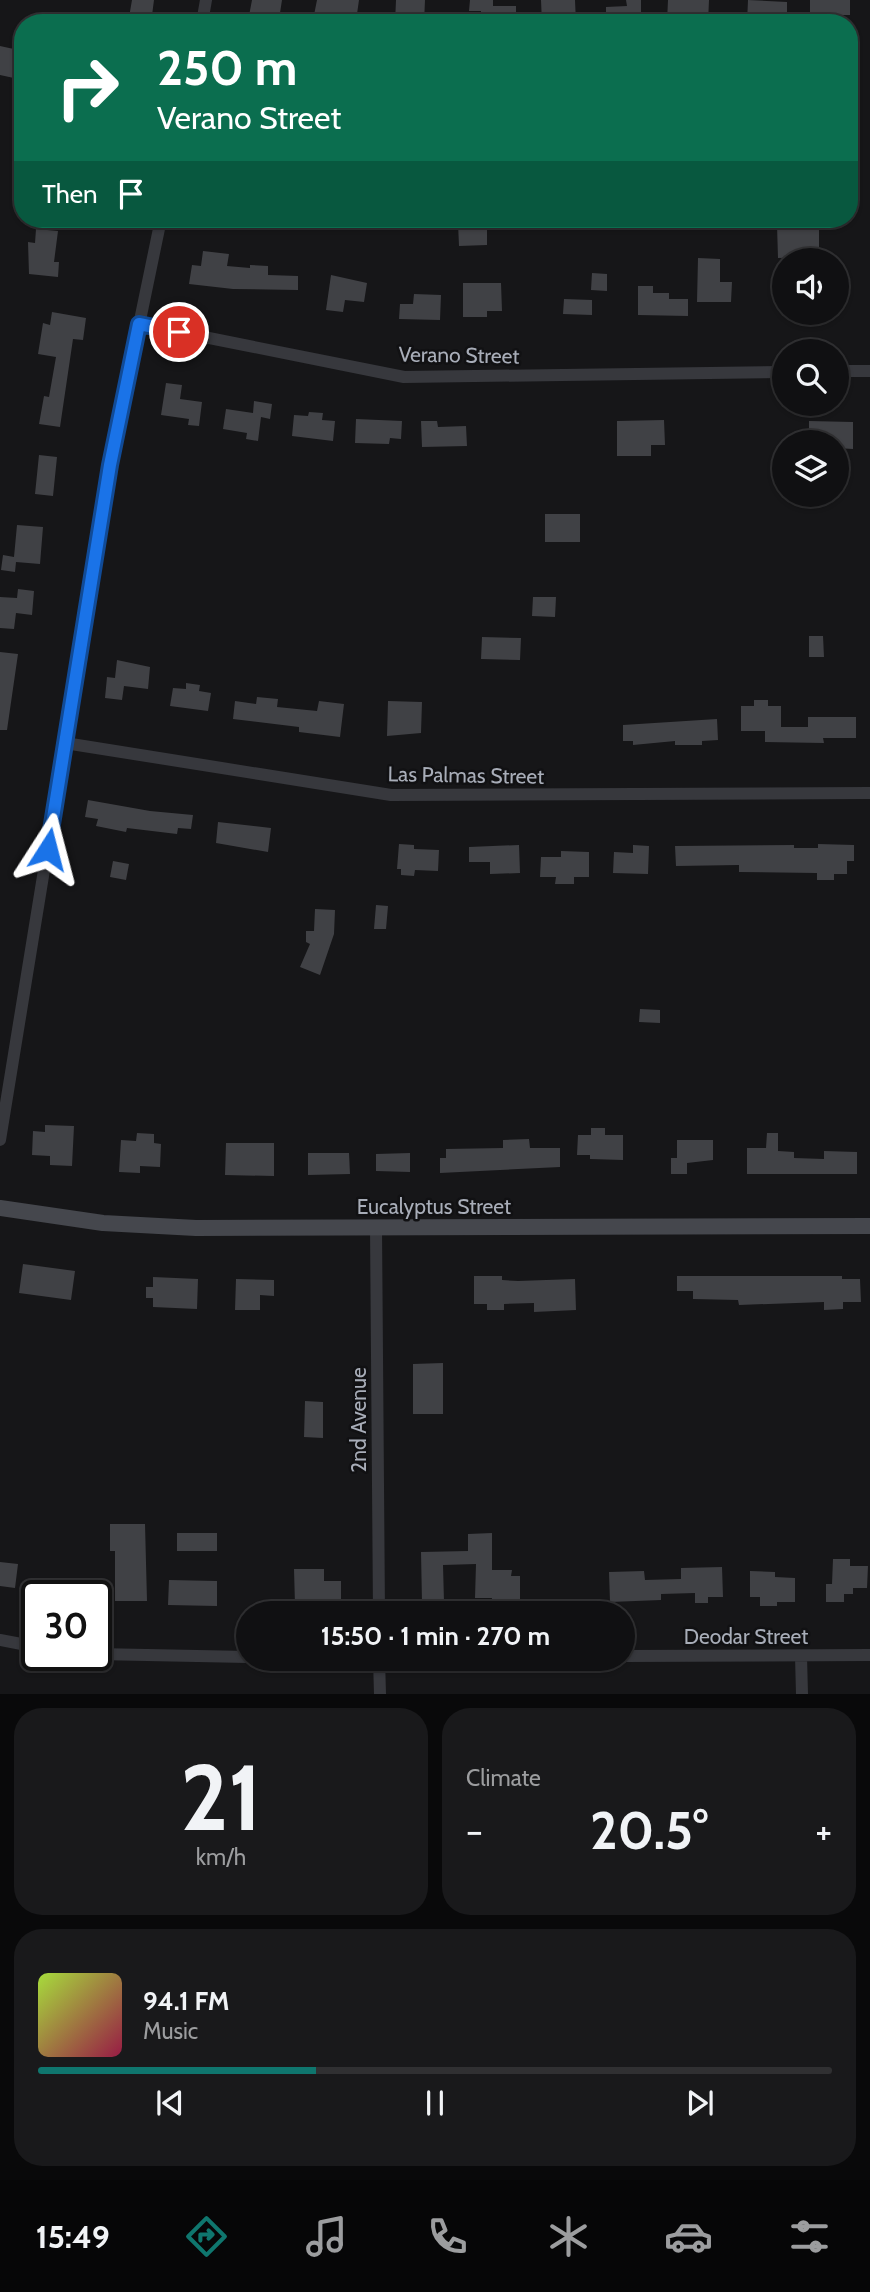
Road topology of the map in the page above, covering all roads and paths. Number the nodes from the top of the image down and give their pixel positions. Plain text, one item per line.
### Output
1 (159, 228) edge
2 (139, 324) junction
3 (849, 371) edge
4 (870, 371) edge
5 (772, 372) edge
6 (65, 743) junction
7 (870, 793) edge
8 (0, 1140) edge
9 (0, 1208) edge
10 (870, 1226) edge
11 (376, 1227) junction
12 (379, 1601) edge
13 (0, 1640) edge
14 (21, 1644) edge
15 (112, 1654) edge
16 (870, 1655) edge
17 (635, 1656) edge
18 (801, 1656) junction
19 (236, 1657) edge
20 (379, 1671) edge
21 (380, 1693) edge
22 (802, 1693) edge

1 - 2 street
2 - 5 street, Verano Street
2 - 6 street
3 - 4 street
6 - 7 street, Las Palmas Street
6 - 8 street
9 - 11 main road, Eucalyptus Street
10 - 11 main road, Eucalyptus Street
11 - 12 street, 2nd Avenue
13 - 14 street
15 - 19 street
16 - 18 street, Deodar Street
17 - 18 street, Deodar Street
18 - 22 street
20 - 21 street

